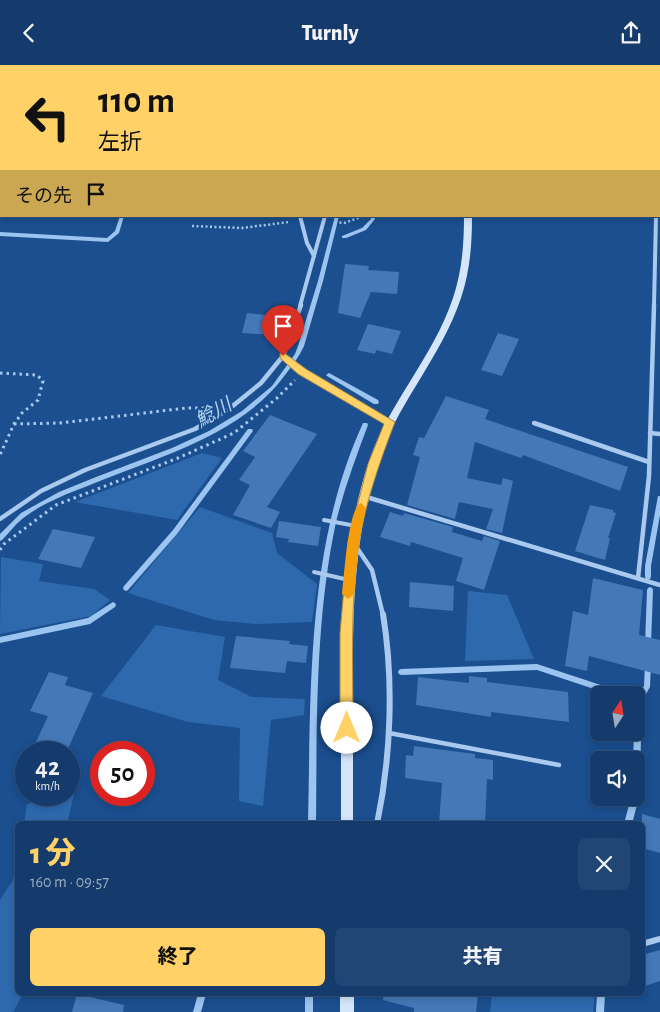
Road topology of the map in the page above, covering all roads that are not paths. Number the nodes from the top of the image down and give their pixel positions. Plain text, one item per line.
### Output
1 (325, 217) edge
2 (468, 217) edge
3 (656, 217) edge
4 (300, 218) edge
5 (314, 257) junction
6 (283, 356) junction
7 (390, 422) junction
8 (534, 423) dead end
9 (650, 433) junction
10 (660, 434) edge
11 (649, 461) junction
12 (363, 496) junction
13 (0, 519) edge
14 (324, 520) dead end
15 (356, 526) junction
16 (354, 542) junction
17 (314, 572) dead end
18 (638, 578) junction
19 (349, 579) junction
20 (660, 585) edge
21 (388, 733) junction
22 (559, 765) dead end
23 (347, 821) edge
24 (378, 821) edge
25 (660, 939) edge
26 (645, 943) edge
27 (347, 996) edge
28 (347, 1012) edge

1 - 5 street
2 - 7 main road
3 - 9 street
4 - 5 street
5 - 6 street
6 - 7 street
6 - 13 street
7 - 12 main road
8 - 11 street
9 - 10 street
9 - 11 street
11 - 18 street
12 - 15 main road
12 - 18 street
14 - 15 lane
15 - 16 main road
16 - 19 main road
16 - 21 street
17 - 19 lane
18 - 20 street
19 - 23 main road
21 - 22 lane
21 - 24 street
25 - 26 street
27 - 28 main road

